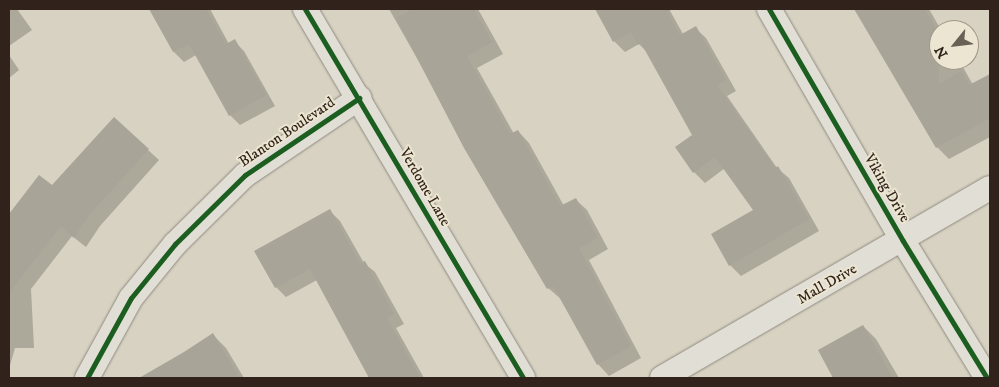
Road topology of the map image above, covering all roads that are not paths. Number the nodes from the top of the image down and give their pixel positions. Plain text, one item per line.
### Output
1 (305, 9) edge
2 (769, 9) edge
3 (359, 98) junction
4 (990, 188) edge
5 (903, 241) junction
6 (87, 378) edge
7 (523, 378) edge
8 (662, 378) edge
9 (987, 378) edge

1 - 3 street, Verdome Lane
2 - 5 street, Viking Drive
3 - 6 street, Blanton Boulevard
3 - 7 street, Verdome Lane
4 - 5 street, Mall Drive
5 - 8 street, Mall Drive
5 - 9 street, Viking Drive

